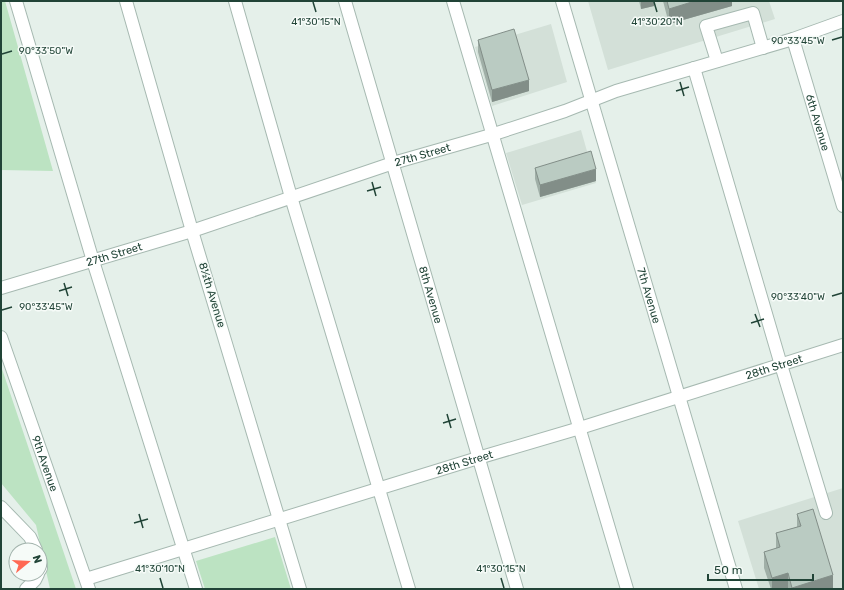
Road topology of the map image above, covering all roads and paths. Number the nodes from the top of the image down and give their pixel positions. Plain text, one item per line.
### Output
1 (16, 1) edge
2 (126, 1) edge
3 (235, 1) edge
4 (345, 1) edge
5 (452, 1) edge
6 (562, 1) edge
7 (843, 21) edge
8 (793, 39) junction
9 (763, 48) junction
10 (717, 61) junction
11 (694, 68) junction
12 (591, 101) junction
13 (491, 135) junction
14 (393, 163) junction
15 (291, 197) junction
16 (843, 206) edge
17 (192, 231) junction
18 (93, 261) junction
19 (1, 288) edge
20 (1, 337) edge
21 (843, 346) edge
22 (781, 365) junction
23 (679, 397) junction
24 (580, 428) junction
25 (478, 458) junction
26 (380, 488) junction
27 (1, 507) edge
28 (826, 513) dead end
29 (280, 520) junction
30 (32, 542) edge
31 (183, 549) junction
32 (88, 584) edge
33 (196, 589) edge
34 (300, 589) edge
35 (409, 589) edge
36 (517, 589) edge
37 (627, 589) edge
38 (736, 589) edge

1 - 18 street
2 - 17 street, 8½th Avenue
3 - 15 street
4 - 14 street, 8th Avenue
5 - 13 street
6 - 12 street, 7th Avenue
7 - 8 street, 27th Street
8 - 9 street, 27th Street
8 - 16 street, 6th Avenue
9 - 10 street, 27th Street
9 - 10 street
10 - 11 street, 27th Street
11 - 12 street, 27th Street
11 - 22 street
12 - 13 street, 27th Street
12 - 23 street, 7th Avenue
13 - 14 street, 27th Street
13 - 24 street
14 - 15 street, 27th Street
14 - 25 street, 8th Avenue
15 - 17 street, 27th Street
15 - 26 street
17 - 18 street, 27th Street
17 - 29 street, 8½th Avenue
18 - 19 street, 27th Street
18 - 31 street
20 - 32 street, 9th Avenue
21 - 22 street, 28th Street
22 - 23 street, 28th Street
22 - 28 street
23 - 24 street, 28th Street
23 - 38 street, 7th Avenue
24 - 25 street, 28th Street
24 - 37 street
25 - 26 street, 28th Street
25 - 36 street, 8th Avenue
26 - 29 street, 28th Street
26 - 35 street
27 - 30 street
29 - 31 street, 28th Street
29 - 34 street, 8½th Avenue
31 - 32 street, 28th Street
31 - 33 street

